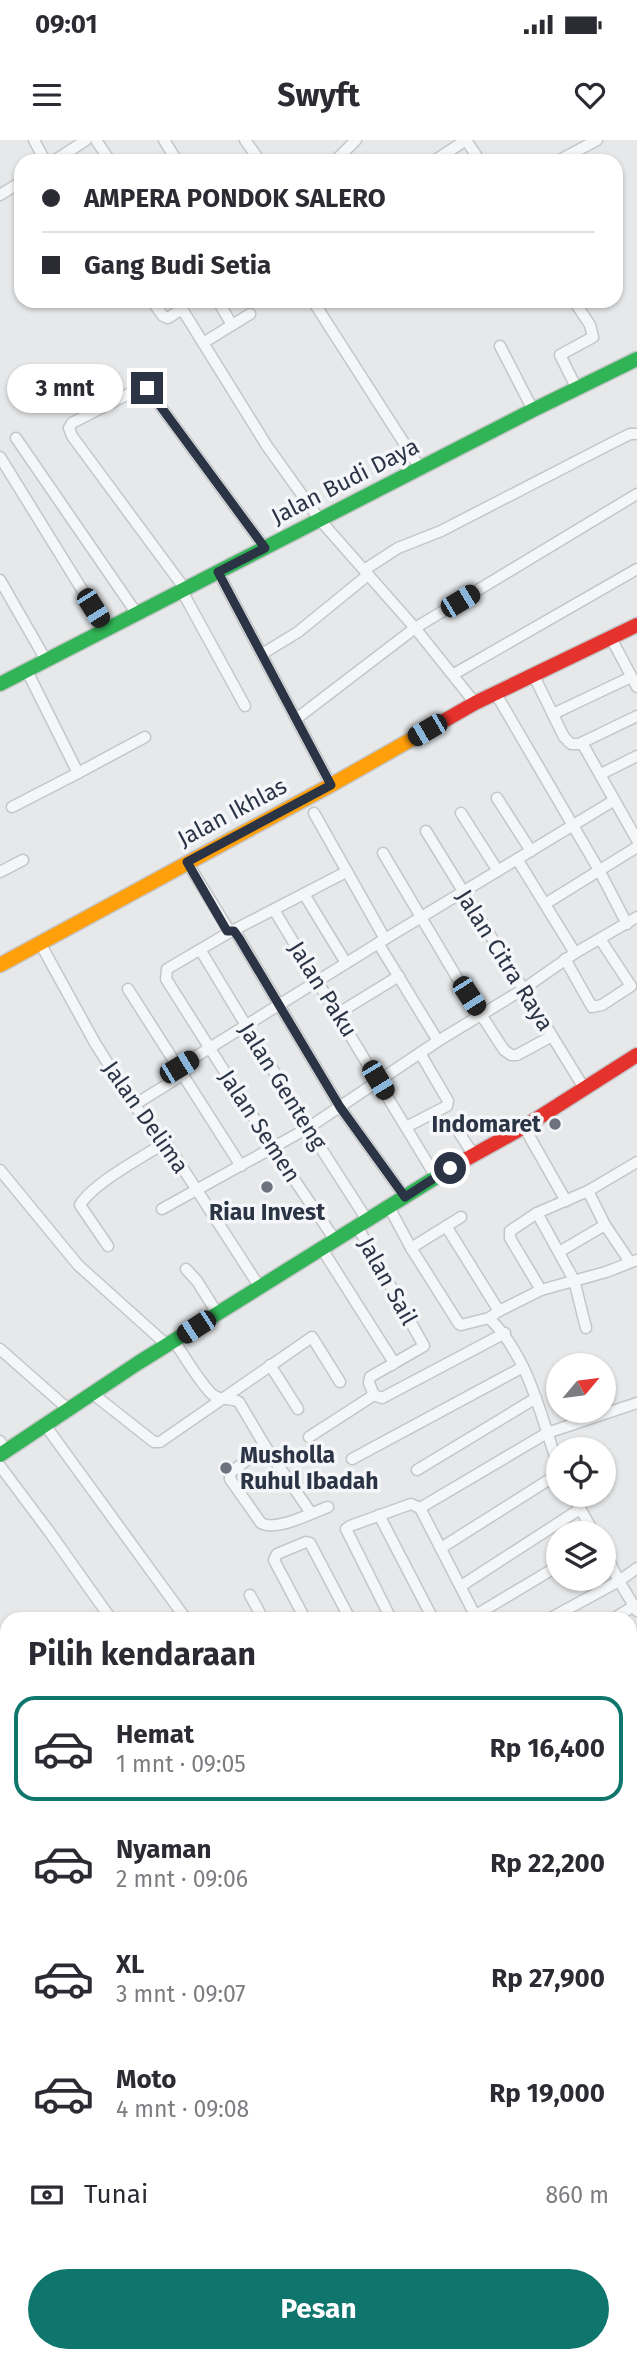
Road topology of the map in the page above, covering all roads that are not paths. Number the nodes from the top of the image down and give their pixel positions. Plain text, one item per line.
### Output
1 (86, 140) edge
2 (356, 140) edge
3 (466, 140) edge
4 (597, 140) edge
5 (65, 154) edge
6 (342, 154) edge
7 (445, 154) edge
8 (572, 154) edge
9 (157, 308) edge
10 (222, 308) edge
11 (317, 308) edge
12 (579, 308) edge
13 (250, 314) dead end
14 (232, 325) junction
15 (203, 342) junction
16 (500, 346) dead end
17 (636, 362) edge
18 (577, 389) junction
19 (533, 410) junction
20 (637, 433) edge
21 (16, 438) dead end
22 (0, 457) edge
23 (420, 468) junction
24 (637, 494) edge
25 (320, 520) junction
26 (265, 548) junction
27 (637, 569) edge
28 (218, 572) junction
29 (366, 573) junction
30 (0, 580) edge
31 (183, 590) junction
32 (137, 614) junction
33 (637, 625) edge
34 (415, 628) junction
35 (107, 630) junction
36 (611, 638) junction
37 (262, 654) junction
38 (47, 662) junction
39 (27, 671) junction
40 (454, 674) junction
41 (534, 676) junction
42 (634, 682) edge
43 (0, 684) edge
44 (496, 694) junction
45 (475, 702) junction
46 (245, 706) dead end
47 (553, 714) junction
48 (637, 716) edge
49 (296, 719) junction
50 (145, 737) dead end
51 (582, 743) junction
52 (637, 756) edge
53 (78, 774) junction
54 (601, 774) junction
55 (331, 785) junction
56 (496, 799) dead end
57 (614, 800) junction
58 (12, 807) dead end
59 (314, 813) dead end
60 (461, 813) dead end
61 (572, 826) junction
62 (426, 831) dead end
63 (637, 840) edge
64 (637, 847) edge
65 (531, 851) junction
66 (383, 853) dead end
67 (517, 859) junction
68 (23, 860) dead end
69 (187, 862) junction
70 (599, 870) junction
71 (498, 871) junction
72 (0, 872) edge
73 (346, 872) junction
74 (463, 893) junction
75 (304, 894) junction
76 (545, 904) junction
77 (274, 910) junction
78 (422, 917) junction
79 (637, 917) edge
80 (627, 924) junction
81 (232, 932) junction
82 (600, 939) junction
83 (381, 941) junction
84 (40, 943) junction
85 (201, 951) junction
86 (570, 956) junction
87 (346, 963) junction
88 (0, 965) edge
89 (399, 976) junction
90 (317, 981) junction
91 (634, 985) edge
92 (128, 989) dead end
93 (522, 990) junction
94 (278, 1005) junction
95 (337, 1014) junction
96 (481, 1015) junction
97 (245, 1026) junction
98 (552, 1036) junction
99 (438, 1041) junction
100 (210, 1048) junction
101 (420, 1053) junction
102 (637, 1055) edge
103 (181, 1070) junction
104 (378, 1080) junction
105 (583, 1088) junction
106 (134, 1105) junction
107 (340, 1107) junction
108 (454, 1125) dead end
109 (406, 1127) junction
110 (524, 1127) junction
111 (308, 1128) junction
112 (166, 1142) junction
113 (273, 1148) junction
114 (473, 1154) junction
115 (241, 1166) junction
116 (636, 1166) edge
117 (0, 1170) edge
118 (436, 1177) junction
119 (196, 1190) junction
120 (588, 1191) junction
121 (405, 1197) junction
122 (566, 1201) junction
123 (389, 1207) junction
124 (162, 1209) dead end
125 (537, 1213) junction
126 (461, 1217) dead end
127 (362, 1223) junction
128 (605, 1225) junction
129 (446, 1226) junction
130 (329, 1244) junction
131 (108, 1246) dead end
132 (411, 1248) junction
133 (559, 1252) junction
134 (633, 1261) edge
135 (186, 1269) dead end
136 (574, 1280) junction
137 (259, 1286) junction
138 (541, 1290) junction
139 (218, 1313) junction
140 (494, 1315) junction
141 (586, 1328) dead end
142 (505, 1333) junction
143 (171, 1343) junction
144 (0, 1349) edge
145 (270, 1365) junction
146 (393, 1365) junction
147 (523, 1367) junction
148 (340, 1382) dead end
149 (93, 1394) junction
150 (378, 1397) junction
151 (537, 1398) junction
152 (221, 1399) junction
153 (637, 1403) edge
154 (68, 1409) junction
155 (299, 1409) dead end
156 (45, 1426) junction
157 (547, 1433) junction
158 (309, 1437) dead end
159 (548, 1437) edge
160 (265, 1446) junction
161 (2, 1449) edge
162 (352, 1459) dead end
163 (0, 1466) edge
164 (417, 1470) dead end
165 (546, 1482) edge
166 (328, 1507) dead end
167 (420, 1508) junction
168 (580, 1509) joint
169 (311, 1513) junction
170 (379, 1515) junction
171 (587, 1521) edge
172 (441, 1548) junction
173 (637, 1567) edge
174 (546, 1573) edge
175 (616, 1575) edge
176 (619, 1581) junction
177 (461, 1586) junction
178 (250, 1595) dead end
179 (636, 1608) edge
180 (106, 1612) edge
181 (181, 1612) edge
182 (258, 1612) edge
183 (302, 1612) edge
184 (346, 1612) edge
185 (387, 1612) edge
186 (429, 1612) edge
187 (474, 1612) edge
188 (484, 1612) edge
189 (562, 1612) edge

1 - 5 street
2 - 6 street
3 - 7 street
4 - 8 street
9 - 15 street
10 - 14 street
11 - 23 street
12 - 18 street
13 - 14 street
14 - 15 street
15 - 25 street
16 - 19 street
17 - 18 street, Jalan Budi Daya
18 - 19 street, Jalan Budi Daya
19 - 23 street, Jalan Budi Daya
20 - 29 street
21 - 32 street
22 - 35 street
23 - 25 street, Jalan Budi Daya
24 - 34 street
25 - 26 street, Jalan Budi Daya
25 - 29 street
26 - 28 street, Jalan Budi Daya
26 - 31 street
27 - 40 street
28 - 31 street, Jalan Budi Daya
28 - 37 street
29 - 34 street
29 - 37 street
30 - 38 street
31 - 32 street, Jalan Budi Daya
31 - 46 street
32 - 35 street, Jalan Budi Daya
33 - 36 street, Jalan Ikhlas
34 - 40 street
34 - 49 street
35 - 38 street, Jalan Budi Daya
36 - 41 street, Jalan Ikhlas
36 - 42 street
37 - 49 street
38 - 39 street, Jalan Budi Daya
39 - 43 street, Jalan Budi Daya
39 - 53 street
40 - 45 street
41 - 44 street, Jalan Ikhlas
41 - 47 street
42 - 47 street
44 - 45 street, Jalan Ikhlas
44 - 61 street
45 - 55 street, Jalan Ikhlas
47 - 51 street
48 - 51 street
49 - 55 street
50 - 53 street
51 - 54 street
52 - 54 street
53 - 58 street
54 - 57 street
55 - 69 street, Jalan Ikhlas
56 - 65 street
57 - 61 street
57 - 63 street
59 - 73 street
60 - 71 street
61 - 65 street
61 - 70 street
62 - 74 street, Jalan Citra Raya
64 - 70 street
65 - 67 street
66 - 78 street
67 - 71 street
67 - 76 street
68 - 72 street
69 - 81 street
69 - 84 street, Jalan Ikhlas
70 - 76 street
70 - 80 street
71 - 74 street
73 - 75 street
73 - 83 street
74 - 78 street
74 - 93 street, Jalan Citra Raya
75 - 77 street
75 - 87 street
76 - 86 street
77 - 81 street
77 - 90 street, Jalan Paku
78 - 83 street
78 - 96 street
79 - 80 street
80 - 82 street
81 - 85 street
81 - 94 street
82 - 86 street
82 - 91 street
83 - 87 street
83 - 89 street
84 - 88 street, Jalan Ikhlas
84 - 106 street, Jalan Delima
85 - 97 street, Jalan Genteng
85 - 100 street, Jalan Semen
86 - 91 street
86 - 93 street
87 - 90 street
89 - 95 street
89 - 99 street
90 - 94 street
90 - 95 street, Jalan Paku
92 - 103 street
93 - 96 street
93 - 98 street, Jalan Citra Raya
94 - 97 street
94 - 107 street
95 - 104 street, Jalan Paku
96 - 98 street
96 - 99 street
97 - 100 street
97 - 111 street, Jalan Genteng
98 - 105 street, Jalan Citra Raya
99 - 101 street
100 - 103 street
100 - 113 street, Jalan Semen
101 - 104 street
101 - 109 street
102 - 105 street
103 - 106 street
103 - 115 street
104 - 107 street
104 - 109 street, Jalan Paku
105 - 110 street
106 - 112 street, Jalan Delima
107 - 111 street
107 - 121 street
108 - 114 street
109 - 118 street, Jalan Paku
110 - 114 street
110 - 122 street
111 - 113 street
111 - 127 street, Jalan Genteng
112 - 119 street, Jalan Delima
112 - 131 street
113 - 115 street
113 - 130 street, Jalan Semen
114 - 118 street
115 - 119 street
116 - 120 street
117 - 143 street
118 - 121 street
119 - 124 street
119 - 137 street, Jalan Delima
120 - 122 street
120 - 128 street
121 - 123 street
122 - 125 street
123 - 127 street
123 - 132 street
125 - 133 street
125 - 138 street
126 - 129 street
127 - 130 street
127 - 146 street, Jalan Sail
128 - 133 street
128 - 134 street
129 - 132 street
129 - 140 street
130 - 137 street
130 - 146 street, Jalan Semen
132 - 140 street
133 - 136 street
134 - 136 street
135 - 139 street
136 - 138 street
136 - 141 street
137 - 139 street
138 - 140 street
139 - 143 street
140 - 142 street
142 - 147 street
142 - 150 street
143 - 149 street
143 - 152 street
144 - 154 street
145 - 148 street
145 - 152 street
145 - 155 street
146 - 150 street
147 - 151 street
147 - 162 street
149 - 152 street
149 - 154 street
150 - 158 street
151 - 157 street
151 - 164 street
152 - 160 street
153 - 157 street
154 - 156 street
156 - 161 street
156 - 181 street
157 - 159 street
157 - 167 street
160 - 169 street
160 - 169 street
163 - 180 street
165 - 172 street
166 - 169 street
167 - 170 street
167 - 172 street
168 - 171 street
168 - 177 street
170 - 185 street
170 - 186 street
172 - 177 street
173 - 176 street
174 - 188 street
175 - 176 street
176 - 179 street
176 - 189 street
177 - 187 street
178 - 182 street
183 - 184 street

